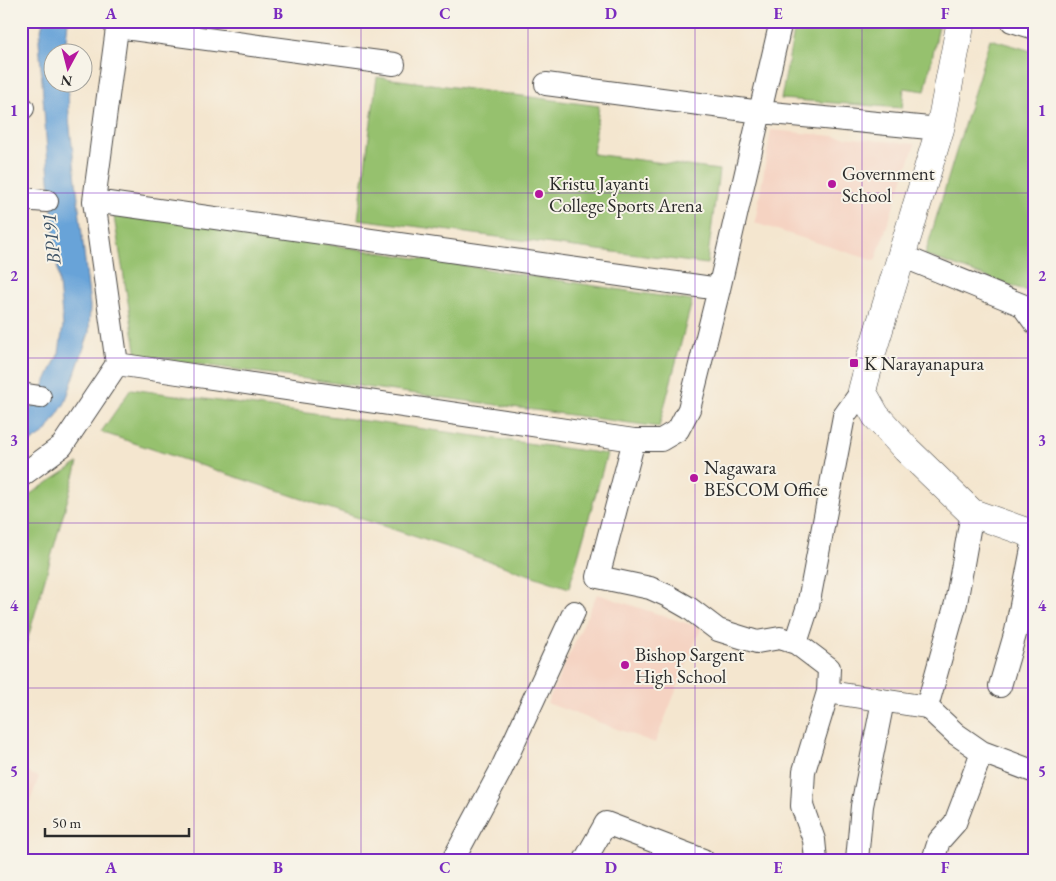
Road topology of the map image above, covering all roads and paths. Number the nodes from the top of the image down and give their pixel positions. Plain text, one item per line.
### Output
1 (781, 21) edge
2 (961, 21) edge
3 (1012, 21) edge
4 (118, 24) edge
5 (1035, 28) edge
6 (394, 64) dead end
7 (546, 84) dead end
8 (761, 112) junction
9 (940, 129) junction
10 (21, 198) edge
11 (47, 201) dead end
12 (94, 201) junction
13 (902, 256) junction
14 (719, 289) junction
15 (1035, 323) edge
16 (117, 364) junction
17 (862, 391) junction
18 (634, 440) junction
19 (21, 476) edge
20 (972, 513) junction
21 (1035, 535) edge
22 (574, 612) dead end
23 (1025, 633) edge
24 (796, 643) junction
25 (1000, 686) dead end
26 (828, 692) junction
27 (883, 701) junction
28 (927, 707) junction
29 (982, 752) junction
30 (1035, 772) edge
31 (453, 860) edge
32 (585, 860) edge
33 (703, 860) edge
34 (816, 860) edge
35 (857, 860) edge
36 (933, 860) edge

1 - 8 street
2 - 9 street
3 - 5 street
4 - 6 street
4 - 12 street
7 - 8 street
8 - 9 street
8 - 14 street
9 - 13 street
10 - 11 street
12 - 14 street
12 - 16 street
13 - 15 street
13 - 17 street
14 - 18 street
16 - 18 street
16 - 19 street
17 - 20 street
17 - 24 street
18 - 24 street
20 - 21 street
20 - 28 street
21 - 23 street
22 - 31 street
23 - 25 street
24 - 26 street
26 - 27 street
26 - 34 street
27 - 28 street
27 - 35 street
28 - 29 street
29 - 30 street
29 - 36 street
32 - 33 street

